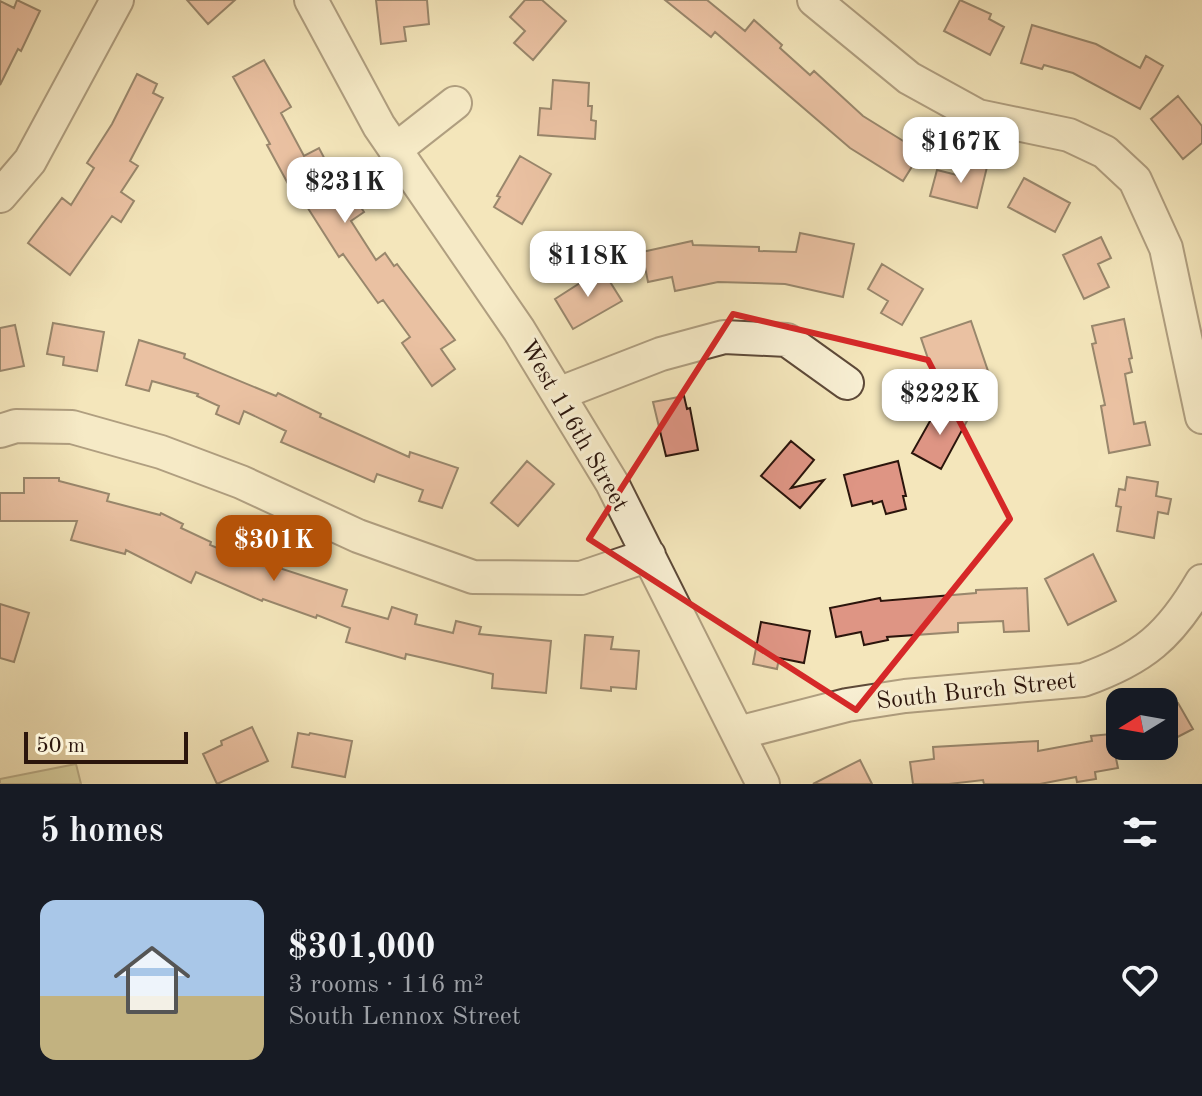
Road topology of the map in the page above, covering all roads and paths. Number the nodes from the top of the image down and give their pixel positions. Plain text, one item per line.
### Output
1 (117, 0) edge
2 (311, 0) edge
3 (814, 0) edge
4 (455, 103) dead end
5 (395, 150) junction
6 (0, 196) edge
7 (847, 383) dead end
8 (558, 394) junction
9 (1202, 417) edge
10 (0, 431) edge
11 (649, 555) junction
12 (1196, 592) edge
13 (738, 733) junction
14 (763, 784) edge

1 - 6 street
2 - 5 street, West 116th Street
3 - 9 street
4 - 5 street
5 - 8 street, West 116th Street
7 - 8 street
8 - 11 street, West 116th Street
10 - 11 street
11 - 13 street, West 116th Street
12 - 13 street, South Burch Street
13 - 14 street, West 116th Street

